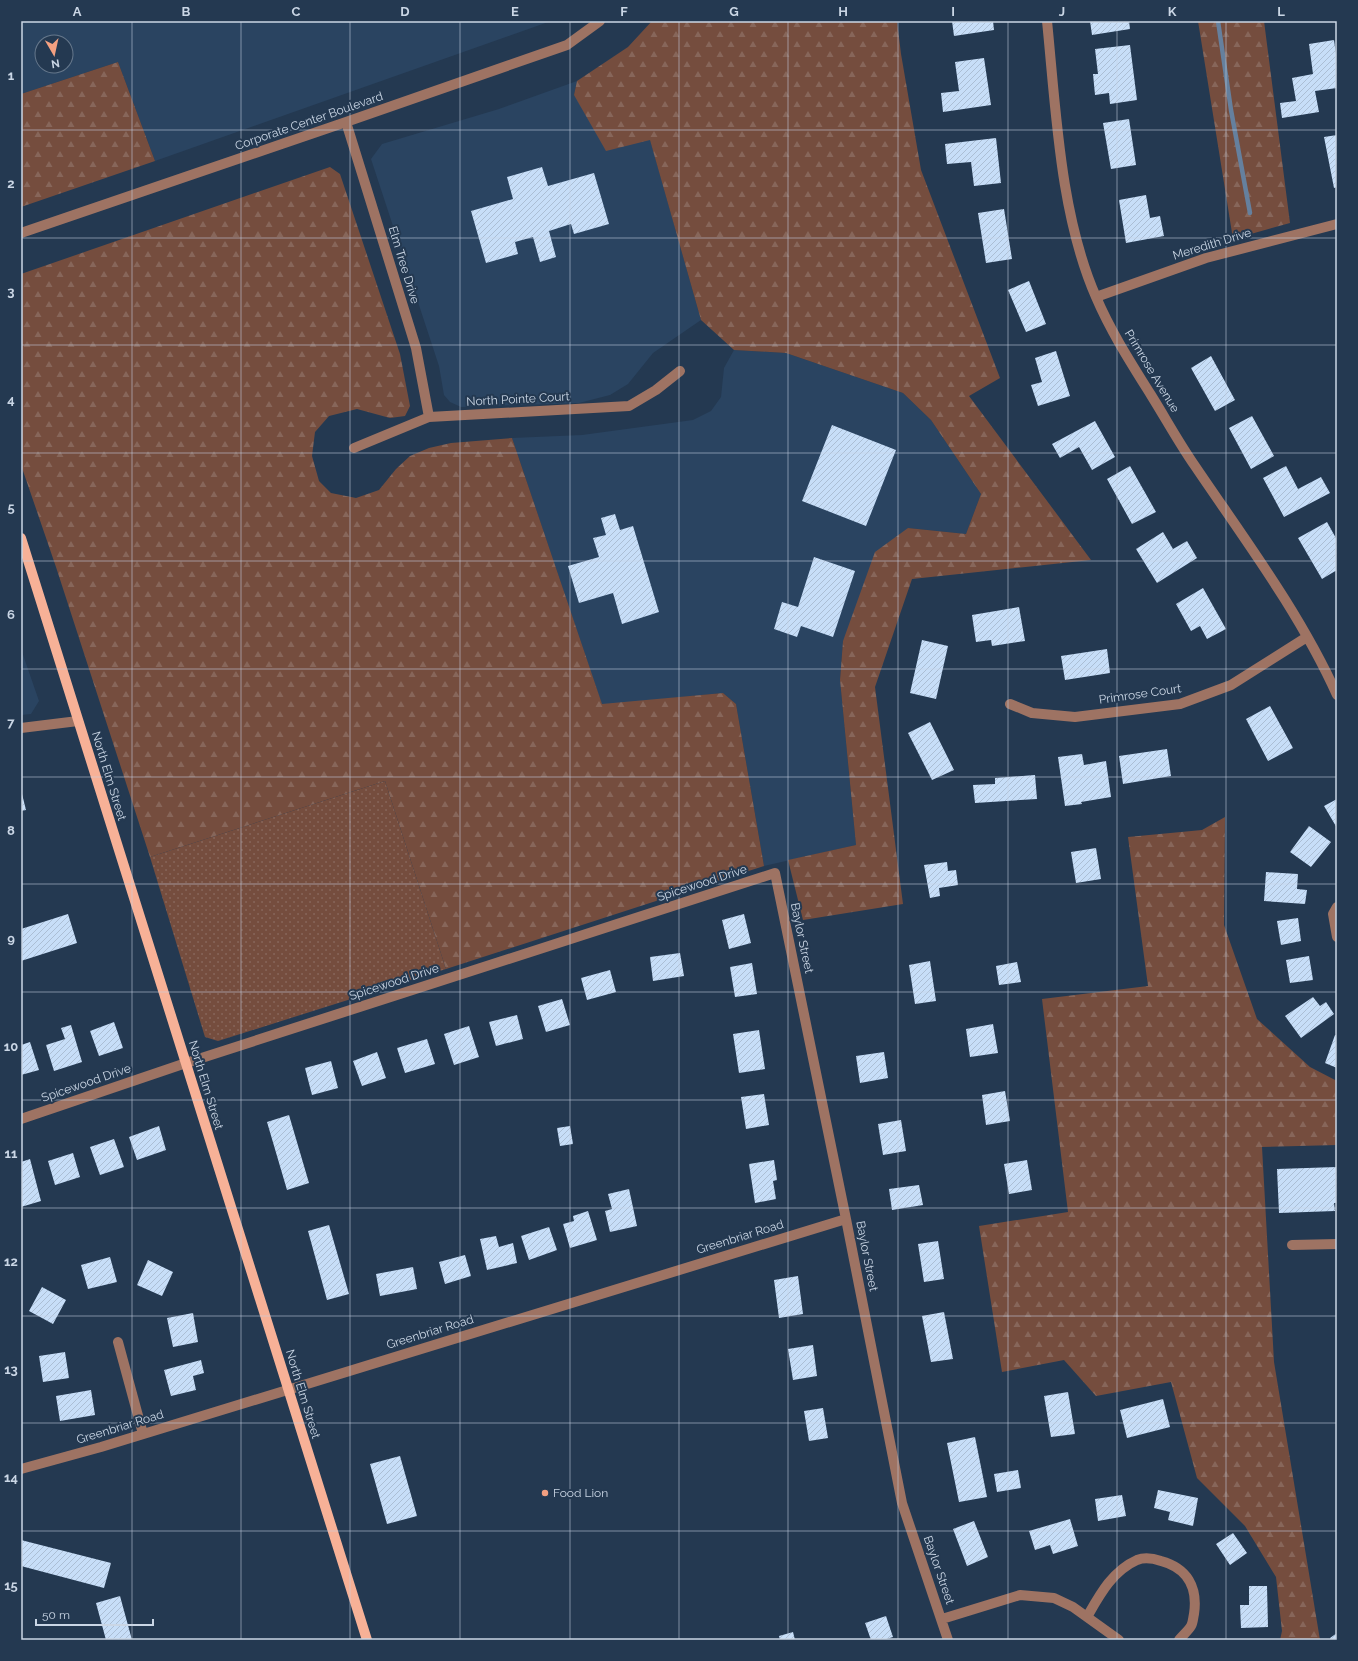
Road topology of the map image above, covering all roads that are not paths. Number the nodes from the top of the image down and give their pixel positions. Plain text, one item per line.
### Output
1 (600, 21) edge
2 (1046, 21) edge
3 (346, 122) junction
4 (1337, 224) edge
5 (21, 233) edge
6 (1096, 297) junction
7 (680, 372) dead end
8 (429, 417) junction
9 (354, 448) dead end
10 (21, 538) edge
11 (1307, 637) junction
12 (1337, 695) edge
13 (1010, 704) dead end
14 (78, 721) junction
15 (21, 728) edge
16 (775, 873) joint
17 (1337, 907) edge
18 (1337, 937) edge
19 (186, 1063) junction
20 (21, 1119) edge
21 (846, 1219) junction
22 (1337, 1244) edge
23 (1292, 1245) dead end
24 (118, 1342) dead end
25 (288, 1389) junction
26 (143, 1434) junction
27 (21, 1469) edge
28 (1086, 1617) junction
29 (942, 1619) junction
30 (367, 1640) edge
31 (948, 1640) edge
32 (1119, 1640) edge
33 (1179, 1640) edge

1 - 3 street, Corporate Center Boulevard
2 - 6 street, Primrose Avenue
3 - 5 street, Corporate Center Boulevard
3 - 8 street, Elm Tree Drive
4 - 6 street, Meredith Drive
6 - 11 street, Primrose Avenue
7 - 8 street, North Pointe Court
8 - 9 street, North Pointe Court
10 - 14 main road, North Elm Street
11 - 12 street, Primrose Avenue
11 - 13 street, Primrose Court
14 - 15 street
14 - 19 main road, North Elm Street
16 - 19 street, Spicewood Drive
16 - 21 street, Baylor Street
17 - 18 street
19 - 20 street, Spicewood Drive
19 - 25 main road, North Elm Street
21 - 25 street, Greenbriar Road
21 - 29 street, Baylor Street
22 - 23 street
24 - 26 street
25 - 26 street, Greenbriar Road
25 - 30 main road, North Elm Street
26 - 27 street, Greenbriar Road
28 - 29 street
28 - 32 street
28 - 33 street
29 - 31 street, Baylor Street

